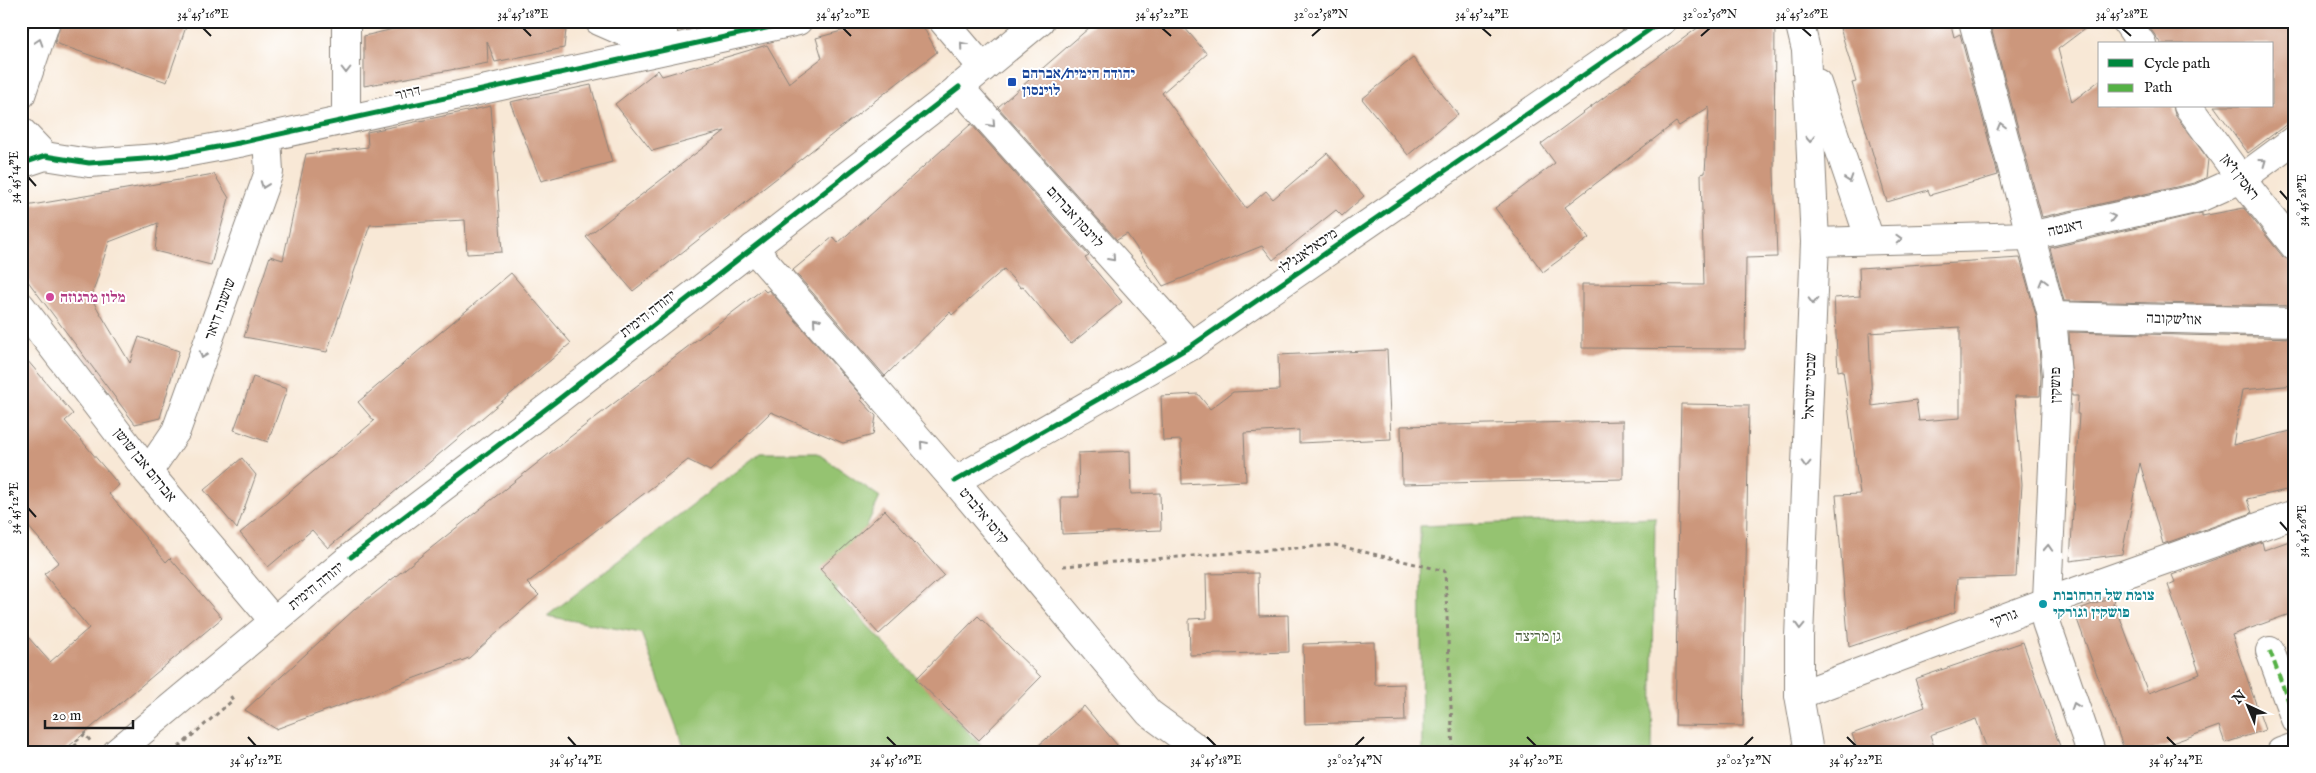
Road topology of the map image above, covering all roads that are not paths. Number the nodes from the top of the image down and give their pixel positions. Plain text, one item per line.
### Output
1 (46, 21) edge
2 (346, 21) edge
3 (598, 21) edge
4 (663, 21) edge
5 (798, 21) edge
6 (943, 21) edge
7 (1040, 21) edge
8 (1662, 21) edge
9 (1799, 21) edge
10 (1972, 21) edge
11 (2126, 21) edge
12 (2141, 42) edge
13 (664, 49) junction
14 (1806, 50) junction
15 (984, 68) junction
16 (959, 87) junction
17 (21, 95) edge
18 (2189, 108) edge
19 (346, 120) junction
20 (21, 131) edge
21 (267, 138) junction
22 (2295, 139) edge
23 (33, 160) edge
24 (2240, 179) junction
25 (2030, 236) junction
26 (1870, 240) junction
27 (1815, 242) junction
28 (2295, 247) edge
29 (753, 248) junction
30 (21, 306) edge
31 (2052, 316) junction
32 (2295, 322) edge
33 (1191, 346) junction
34 (148, 472) junction
35 (955, 481) junction
36 (2295, 514) edge
37 (2046, 602) junction
38 (273, 620) junction
39 (2270, 651) dead end
40 (1799, 695) junction
41 (2295, 719) edge
42 (2295, 747) edge
43 (117, 752) edge
44 (1202, 752) edge
45 (1809, 752) edge
46 (2091, 752) edge
47 (2281, 752) edge

17 -> 1 street
2 -> 19 street
3 - 13 street
4 - 13 street
5 - 13 street, דרור
15 -> 6 street
7 - 15 street, יהודה הימית
8 - 33 street, מיכאלאנג'לו
9 - 14 street, שבטי ישראל
25 -> 10 street, פושקין
11 - 12 street
13 - 19 street, דרור
14 -> 26 street
14 -> 27 street, שבטי ישראל
15 - 16 street, יהודה הימית
16 - 29 street, יהודה הימית
16 -> 33 street, לוינסון אברהם
18 - 24 street, ראסין ז'אן
19 - 21 street, דרור
20 - 23 street, דרור
21 - 23 street, דרור
21 -> 34 street, שושנה דואר
24 -> 22 street, דאנטה
25 -> 24 street, דאנטה
24 - 28 street, ראסין ז'אן
26 -> 25 street, דאנטה
31 -> 25 street, פושקין
26 - 27 street, דאנטה
27 -> 40 street, שבטי ישראל
35 -> 29 street, קיוסו אלברט
29 - 38 street, יהודה הימית
30 - 34 street, אברהם אבן שושן
31 - 32 street, אוז'שקובה
37 -> 31 street, פושקין
33 - 35 street, מיכאלאנג'לו
34 - 38 street, אברהם אבן שושן
35 - 44 street, קיוסו אלברט
36 - 37 street, גורקי
37 - 40 street, גורקי
46 -> 37 street, פושקין
38 - 43 street, יהודה הימית
39 - 41 street
40 - 45 street, שבטי ישראל
42 - 47 street

